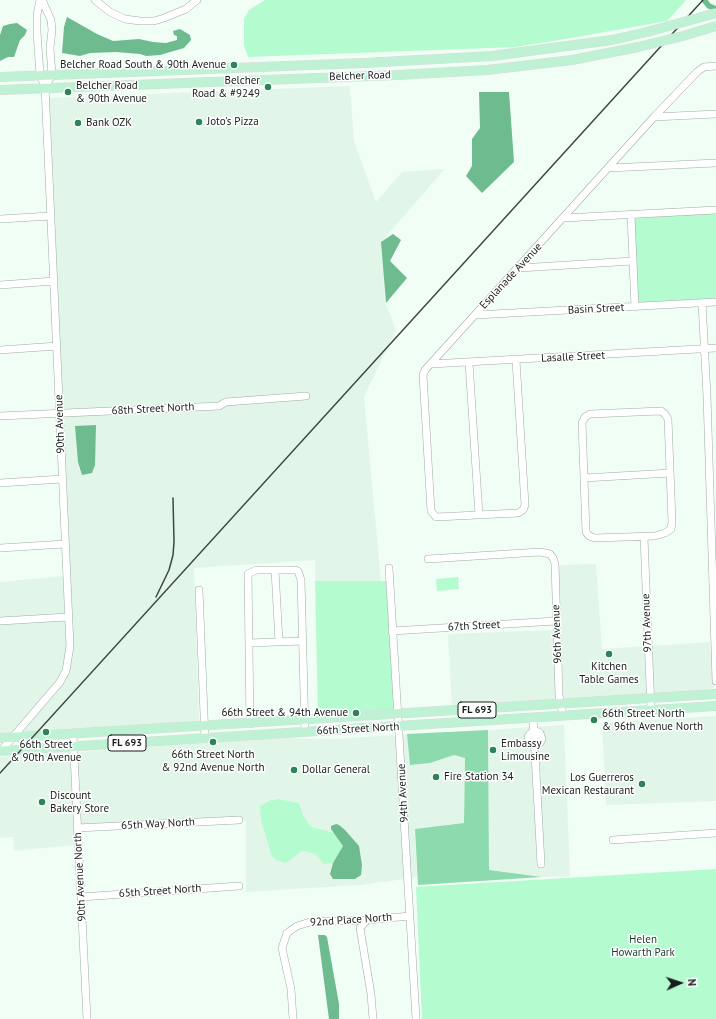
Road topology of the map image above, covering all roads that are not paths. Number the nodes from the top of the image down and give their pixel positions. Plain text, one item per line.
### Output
1 (41, 0) edge
2 (95, 0) edge
3 (197, 0) edge
4 (716, 13) edge
5 (716, 26) edge
6 (38, 42) junction
7 (51, 42) junction
8 (716, 66) edge
9 (40, 75) junction
10 (52, 75) junction
11 (0, 77) edge
12 (45, 87) junction
13 (0, 90) edge
14 (716, 114) edge
15 (654, 117) junction
16 (716, 163) edge
17 (609, 168) junction
18 (716, 210) edge
19 (630, 215) junction
20 (51, 216) junction
21 (564, 218) junction
22 (0, 219) edge
23 (633, 261) junction
24 (519, 268) junction
25 (54, 281) junction
26 (0, 285) edge
27 (716, 302) edge
28 (702, 303) junction
29 (636, 307) junction
30 (475, 315) junction
31 (57, 346) junction
32 (716, 348) edge
33 (705, 349) junction
34 (0, 350) edge
35 (516, 360) junction
36 (469, 363) junction
37 (430, 364) junction
38 (306, 396) dead end
39 (59, 413) junction
40 (0, 416) edge
41 (670, 473) junction
42 (584, 478) junction
43 (62, 479) junction
44 (0, 483) edge
45 (479, 515) junction
46 (644, 537) junction
47 (65, 544) junction
48 (0, 548) edge
49 (428, 559) dead end
50 (389, 568) dead end
51 (275, 570) junction
52 (199, 590) dead end
53 (68, 617) junction
54 (0, 621) edge
55 (556, 622) junction
56 (392, 631) junction
57 (302, 641) junction
58 (279, 642) junction
59 (249, 643) junction
60 (716, 681) edge
61 (716, 694) edge
62 (650, 698) junction
63 (562, 704) junction
64 (716, 706) edge
65 (651, 710) junction
66 (399, 715) junction
67 (563, 715) junction
68 (533, 717) junction
69 (304, 720) junction
70 (250, 724) junction
71 (205, 726) junction
72 (399, 726) junction
73 (304, 732) junction
74 (73, 735) junction
75 (0, 738) edge
76 (11, 738) junction
77 (205, 739) junction
78 (73, 747) junction
79 (0, 751) edge
80 (239, 820) dead end
81 (77, 828) junction
82 (716, 833) edge
83 (613, 840) dead end
84 (541, 864) dead end
85 (239, 886) dead end
86 (81, 896) junction
87 (410, 916) junction
88 (367, 920) junction
89 (87, 1019) edge
90 (293, 1019) edge
91 (373, 1019) edge
92 (416, 1019) edge

1 - 6 street, 90th Avenue
1 - 7 street
2 - 3 street
4 - 10 main road, Belcher Road, bridge
5 - 12 main road, Belcher Road, bridge
6 - 7 street
6 - 9 street, 90th Avenue
7 - 10 street
8 - 15 street, Esplanade Avenue
9 - 10 main road, Belcher Road
9 - 11 main road, Belcher Road
9 - 12 street, 90th Avenue
10 - 12 street
12 - 13 main road, Belcher Road
12 - 20 street, 90th Avenue
14 - 15 street
15 - 17 street, Esplanade Avenue
16 - 17 street
17 - 21 street, Esplanade Avenue
18 - 19 street
19 - 21 street
19 - 23 street
20 - 22 street
20 - 25 street, 90th Avenue
21 - 24 street, Esplanade Avenue
23 - 24 street
23 - 29 street
24 - 30 street, Esplanade Avenue
25 - 26 street
25 - 31 street, 90th Avenue
27 - 28 street, Basin Street
28 - 29 street, Basin Street
28 - 33 street
29 - 30 street, Basin Street
30 - 37 street, Esplanade Avenue
31 - 34 street
31 - 39 street, 90th Avenue
32 - 33 street, Lasalle Street
33 - 35 street, Lasalle Street
33 - 60 street
35 - 36 street, Lasalle Street
35 - 45 street
36 - 37 street, Lasalle Street
36 - 45 street
37 - 45 street, Esplanade Avenue
38 - 39 street, 68th Street North
39 - 40 street, 68th Street North
39 - 43 street, 90th Avenue
41 - 42 street
41 - 42 street
41 - 46 street
42 - 46 street
43 - 44 street
43 - 47 street, 90th Avenue
46 - 62 street, 97th Avenue
47 - 48 street
47 - 53 street, 90th Avenue
49 - 55 street, 96th Avenue
50 - 56 street, 94th Avenue
51 - 57 street
51 - 58 street
51 - 59 street
52 - 71 street
53 - 54 street
53 - 76 street, 90th Avenue
55 - 56 street, 67th Street
55 - 63 street, 96th Avenue
56 - 66 street, 94th Avenue
57 - 58 street
57 - 69 street
58 - 59 street
59 - 70 street
61 - 62 main road, 66th Street North / FL 693
62 - 63 main road, 66th Street North / FL 693
62 - 65 street, 97th Avenue
63 - 66 main road, 66th Street North / FL 693
63 - 67 street, 96th Avenue
64 - 65 main road, 66th Street North / FL 693
65 - 67 main road, 66th Street North / FL 693
66 - 69 main road, 66th Street North / FL 693
66 - 72 street, 94th Avenue
67 - 68 main road, 66th Street North / FL 693
68 - 72 main road, 66th Street North / FL 693
68 - 84 street
69 - 70 main road, 66th Street North / FL 693
69 - 73 street
70 - 71 main road, 66th Street North / FL 693
71 - 74 main road, 66th Street North / FL 693
71 - 77 street
72 - 73 main road, 66th Street North / FL 693
72 - 87 street, 94th Avenue
73 - 77 main road, 66th Street North / FL 693
74 - 76 main road, 66th Street North / FL 693
74 - 78 street, 90th Avenue North
75 - 76 main road, 66th Street North / FL 693
76 - 79 street, 90th Avenue
77 - 78 main road, 66th Street North / FL 693
78 - 79 main road, 66th Street North / FL 693
78 - 81 street, 90th Avenue North
80 - 81 street, 65th Way North
81 - 86 street, 90th Avenue North
82 - 83 street
85 - 86 street, 65th Street North
86 - 89 street, 90th Avenue North
87 - 88 street, 92nd Place North
87 - 92 street, 94th Avenue
88 - 90 street, 92nd Place North
88 - 91 street

